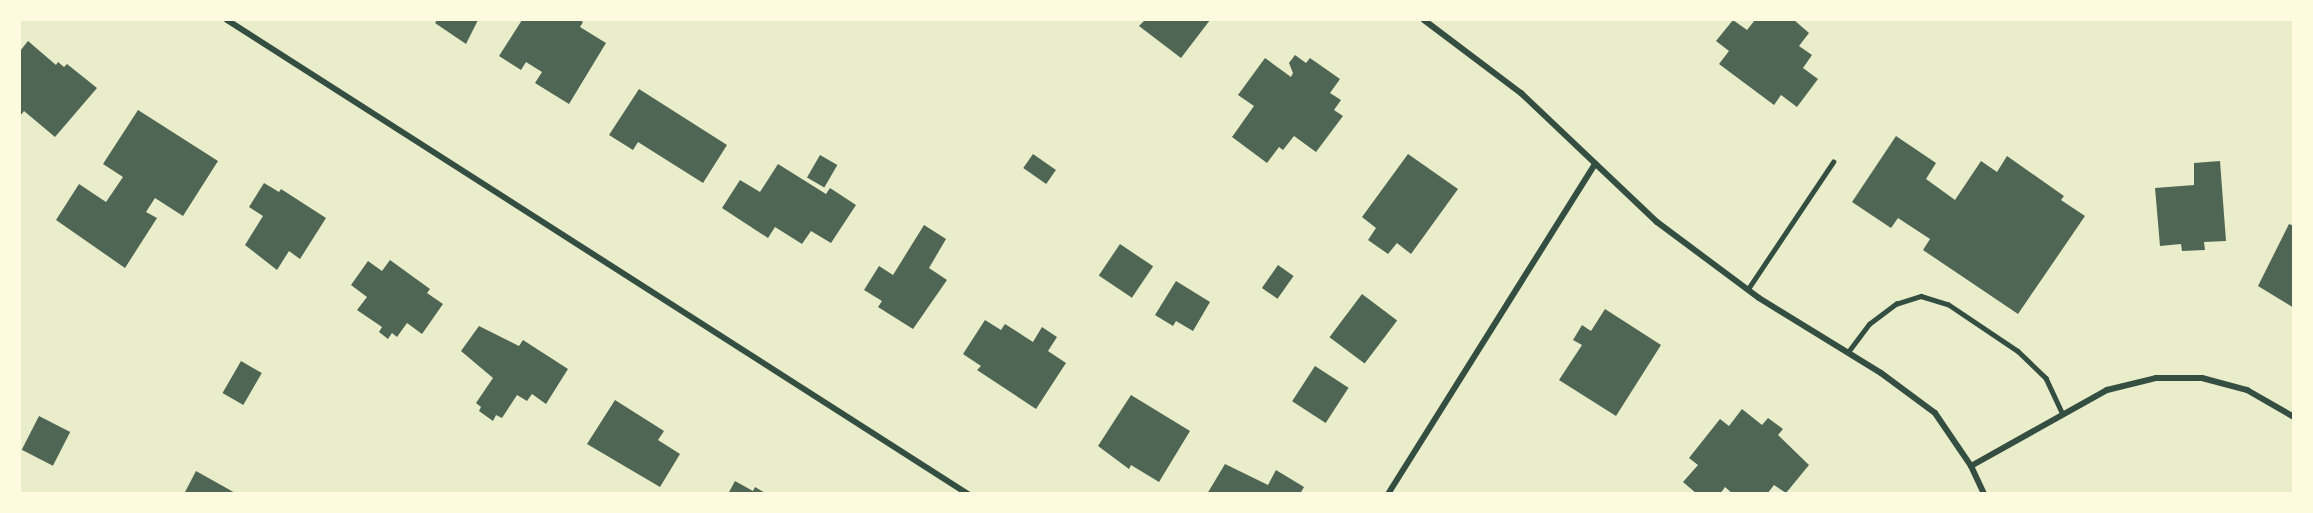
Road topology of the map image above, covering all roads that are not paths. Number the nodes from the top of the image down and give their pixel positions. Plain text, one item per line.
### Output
1 (227, 20) edge
2 (1424, 20) edge
3 (1833, 162) dead end
4 (1595, 164) junction
5 (1748, 290) junction
6 (1848, 352) junction
7 (2062, 412) junction
8 (2294, 417) edge
9 (1971, 466) junction
10 (968, 494) edge
11 (1388, 494) edge
12 (1984, 494) edge

1 - 10 street
2 - 4 street
3 - 5 lane
4 - 5 street
4 - 11 street
5 - 6 street
6 - 7 lane
6 - 9 street
7 - 8 street
7 - 9 street
9 - 12 street

